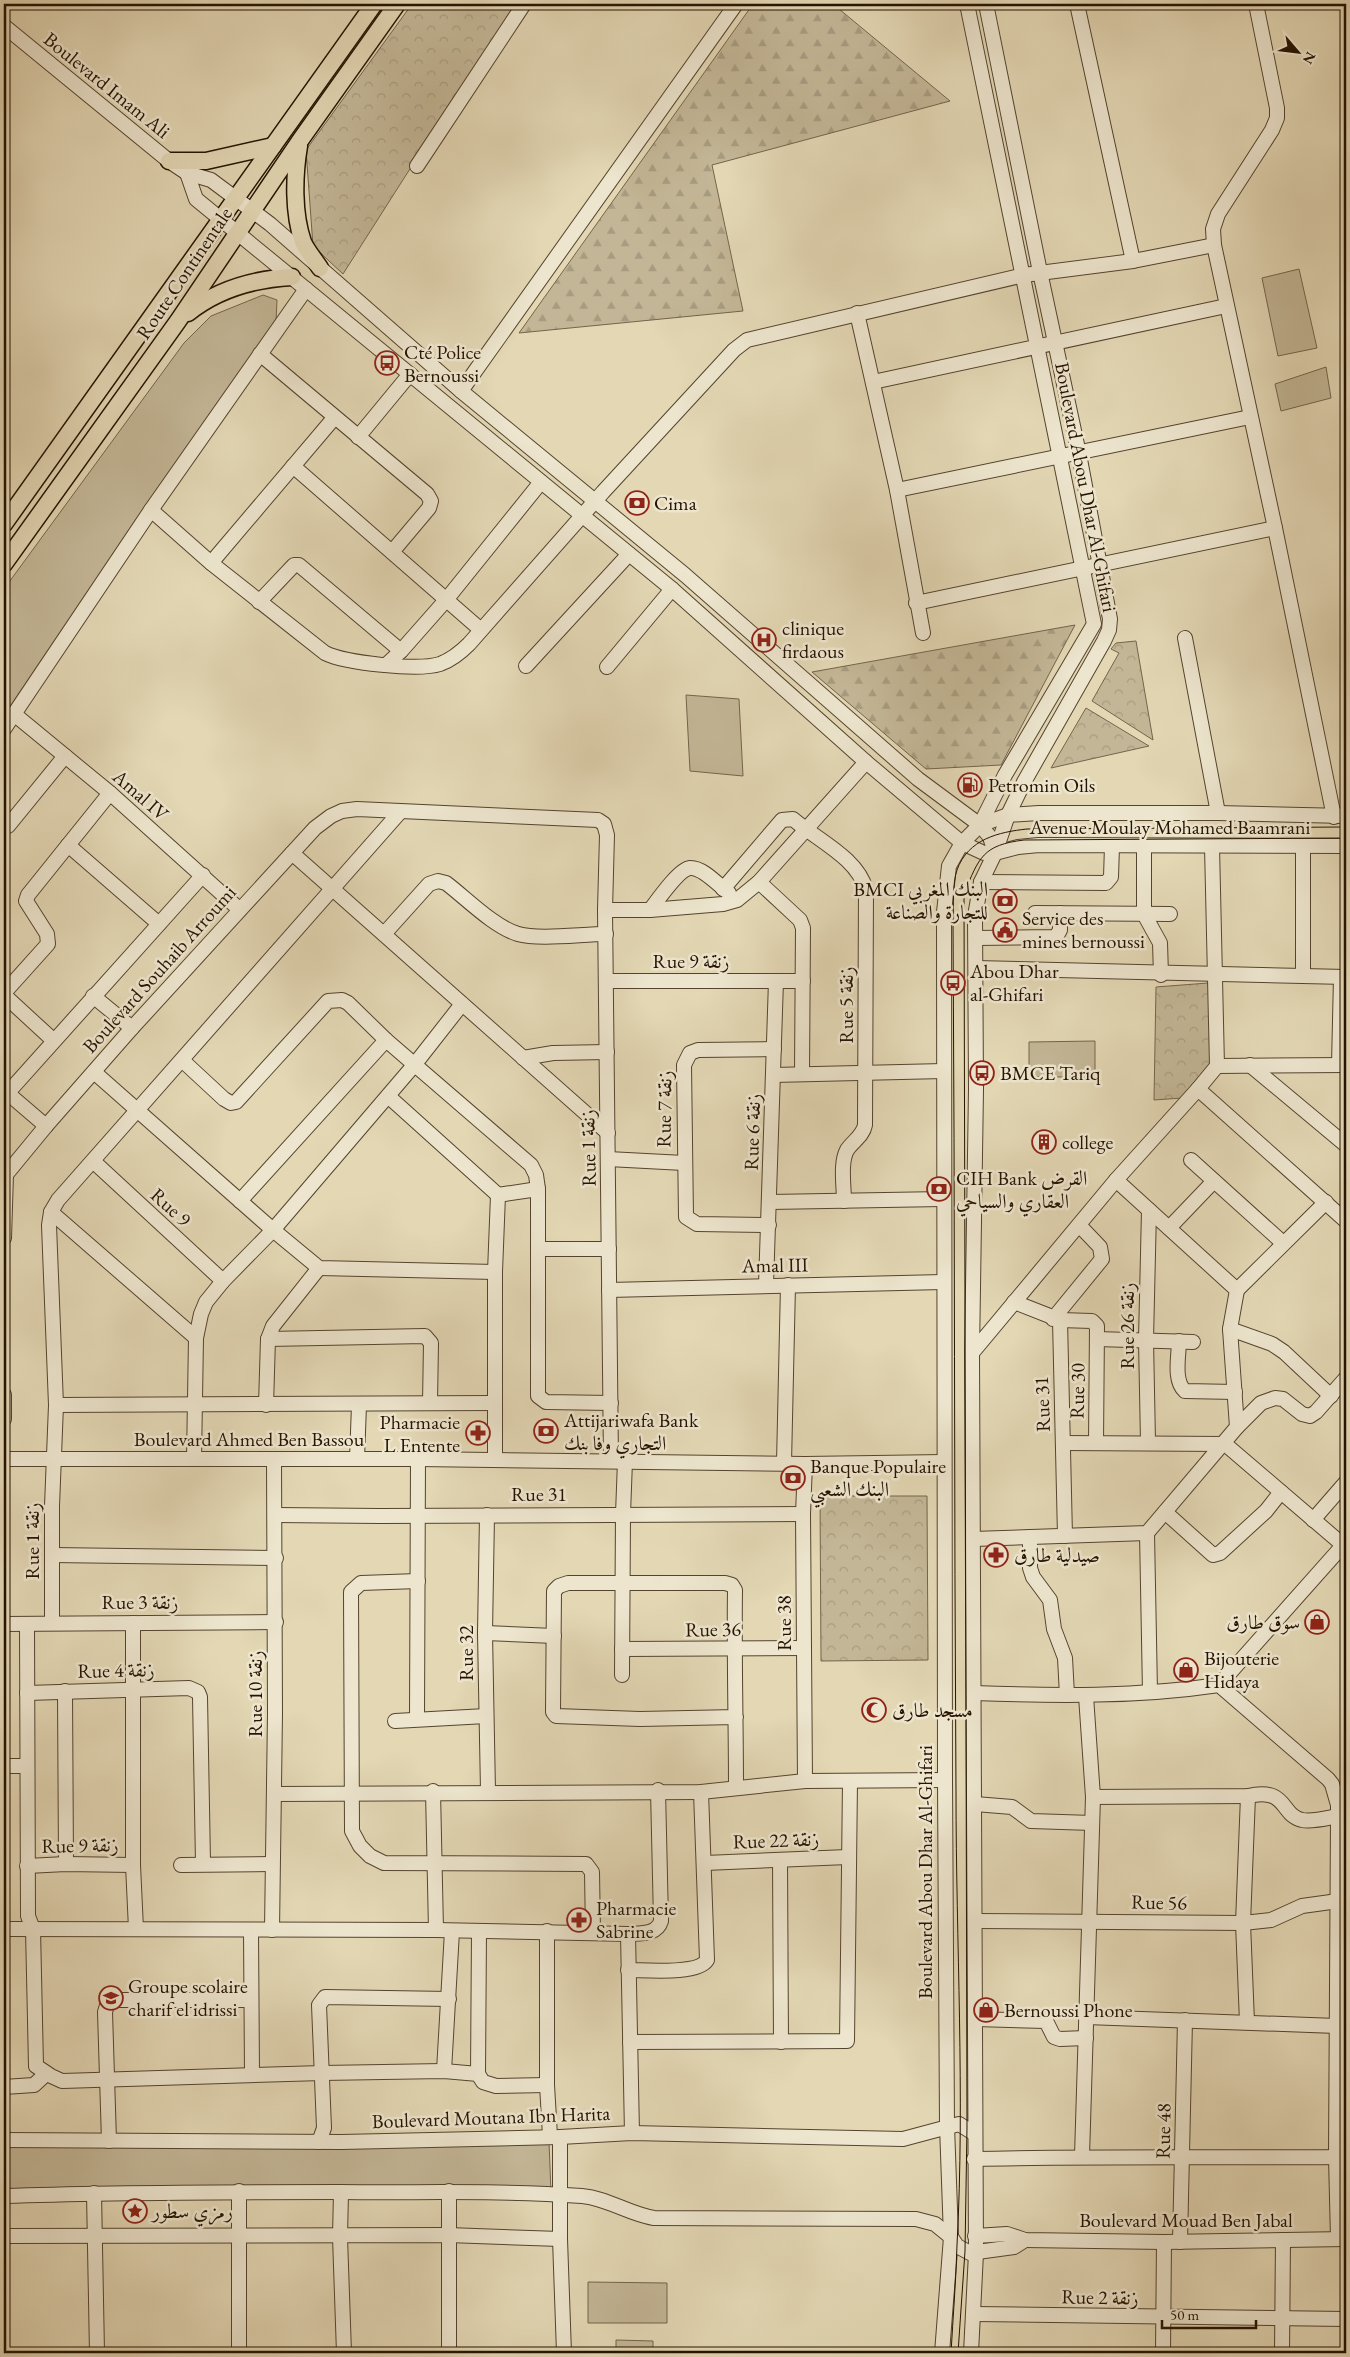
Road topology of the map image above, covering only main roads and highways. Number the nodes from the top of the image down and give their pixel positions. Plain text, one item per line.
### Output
1 (374, 4) edge
2 (397, 4) edge
3 (299, 142) junction
4 (273, 146) junction
5 (169, 161) road end
6 (320, 268) road end
7 (292, 277) road end
8 (178, 321) junction
9 (4, 524) edge
10 (4, 564) edge

1 - 4 main road, Route Continentale
2 - 3 main road, Route Continentale
3 - 6 main road
3 - 8 main road, Route Continentale
4 - 5 main road
4 - 9 main road, Route Continentale
7 - 8 main road
8 - 10 main road, Route Continentale

